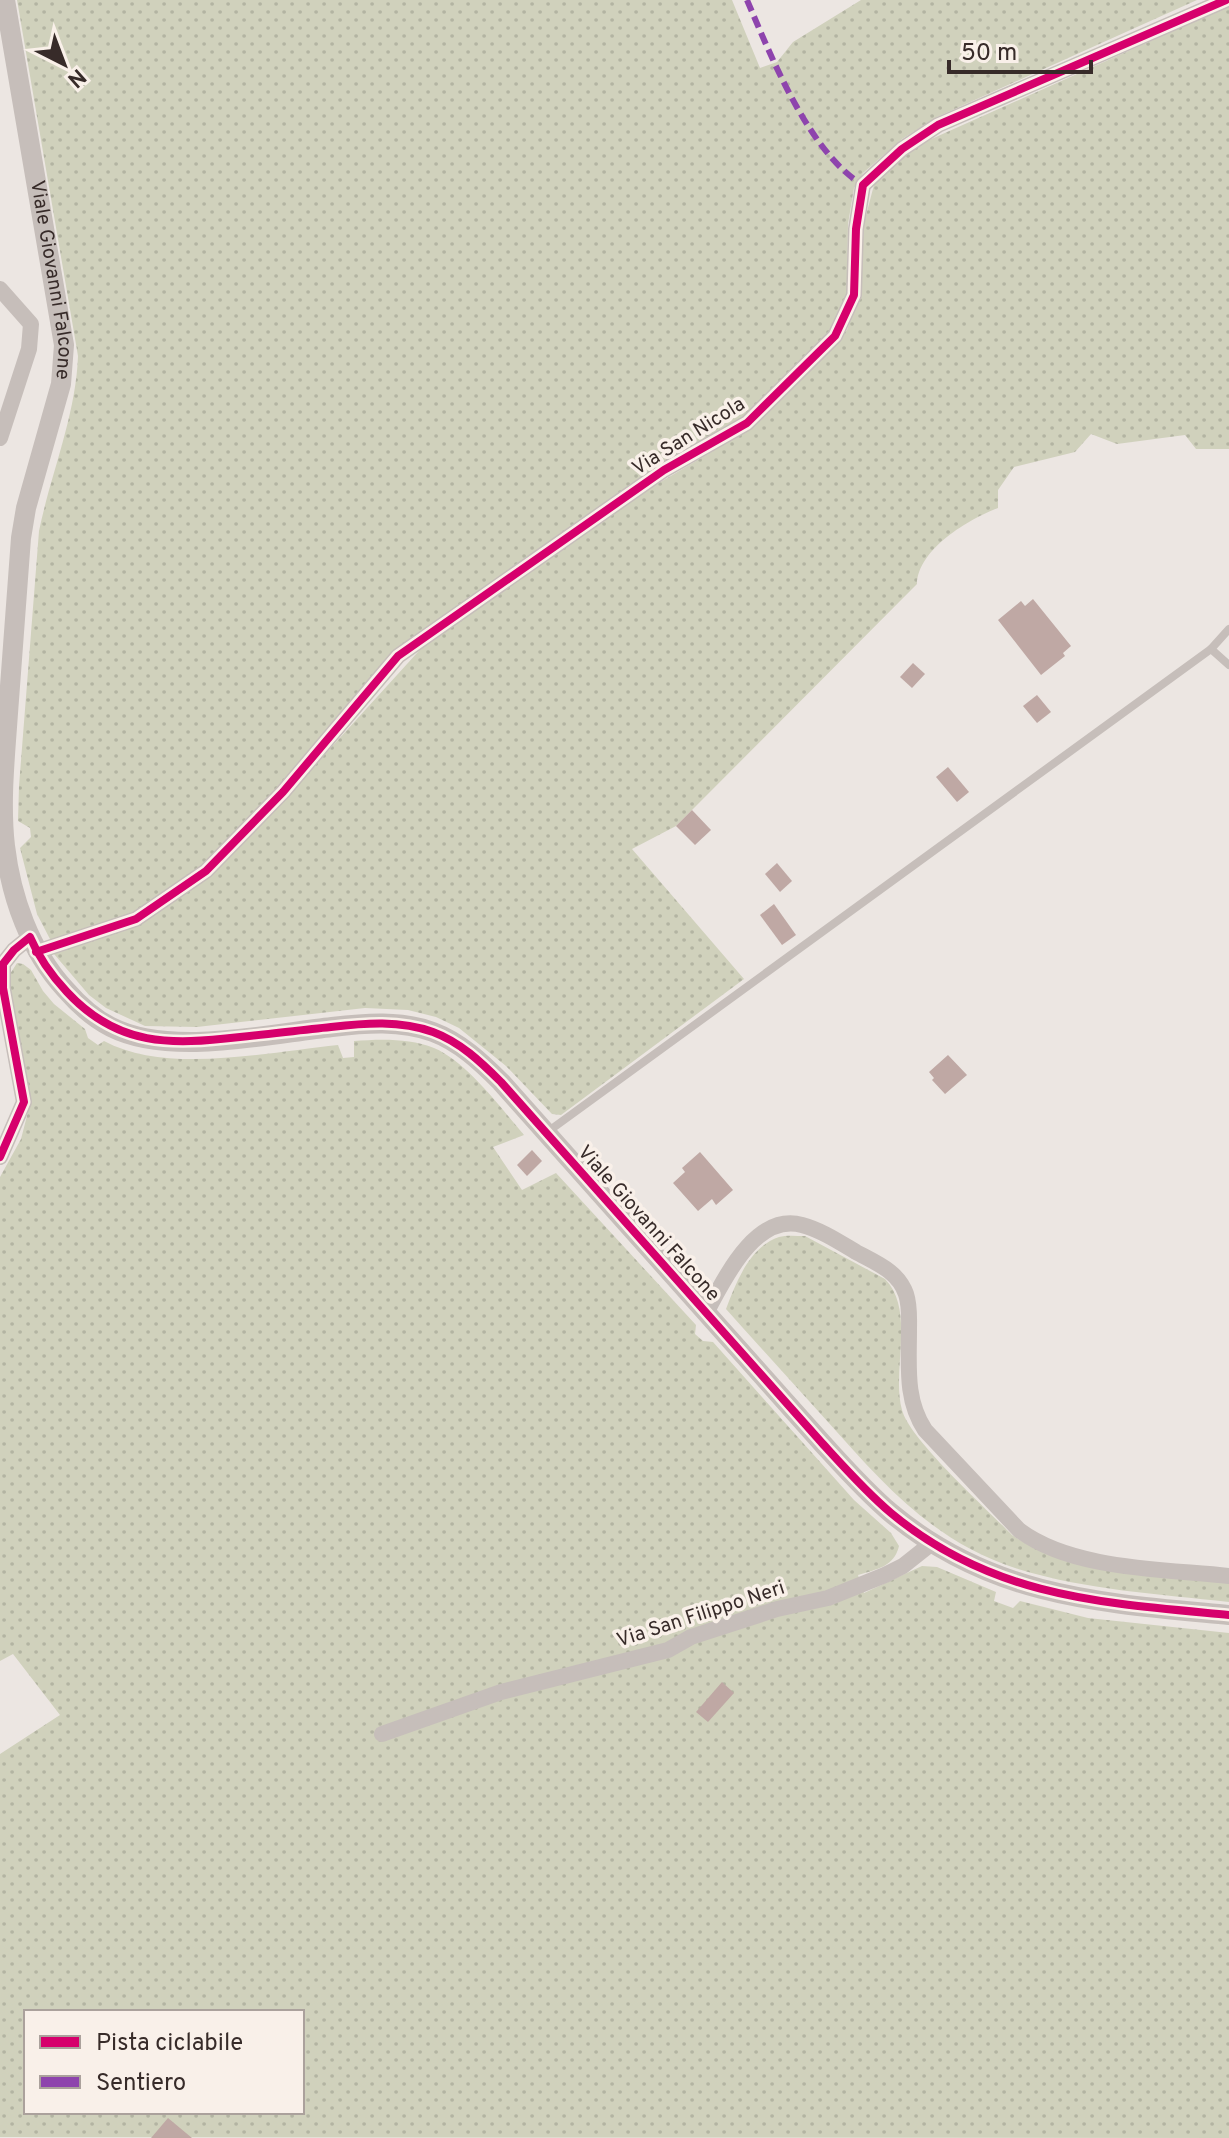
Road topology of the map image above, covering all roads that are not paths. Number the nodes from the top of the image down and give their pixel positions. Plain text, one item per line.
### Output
1 (5, 0) edge
2 (1226, 0) edge
3 (0, 289) edge
4 (0, 438) edge
5 (1229, 629) edge
6 (1211, 649) junction
7 (1229, 665) edge
8 (2, 840) edge
9 (33, 944) junction
10 (546, 1133) junction
11 (0, 1157) edge
12 (706, 1313) junction
13 (932, 1543) junction
14 (1229, 1576) edge
15 (1229, 1615) edge
16 (382, 1734) dead end

1 - 8 street, Viale Giovanni Falcone
2 - 9 street, Via San Nicola
3 - 4 street
5 - 6 lane
6 - 7 lane
6 - 10 lane
8 - 9 street, Viale Giovanni Falcone
9 - 10 street, Viale Giovanni Falcone
9 - 11 street
10 - 12 street, Viale Giovanni Falcone
12 - 13 street, Viale Giovanni Falcone
12 - 14 street
13 - 15 street, Viale Giovanni Falcone
13 - 16 street, Via San Filippo Neri

